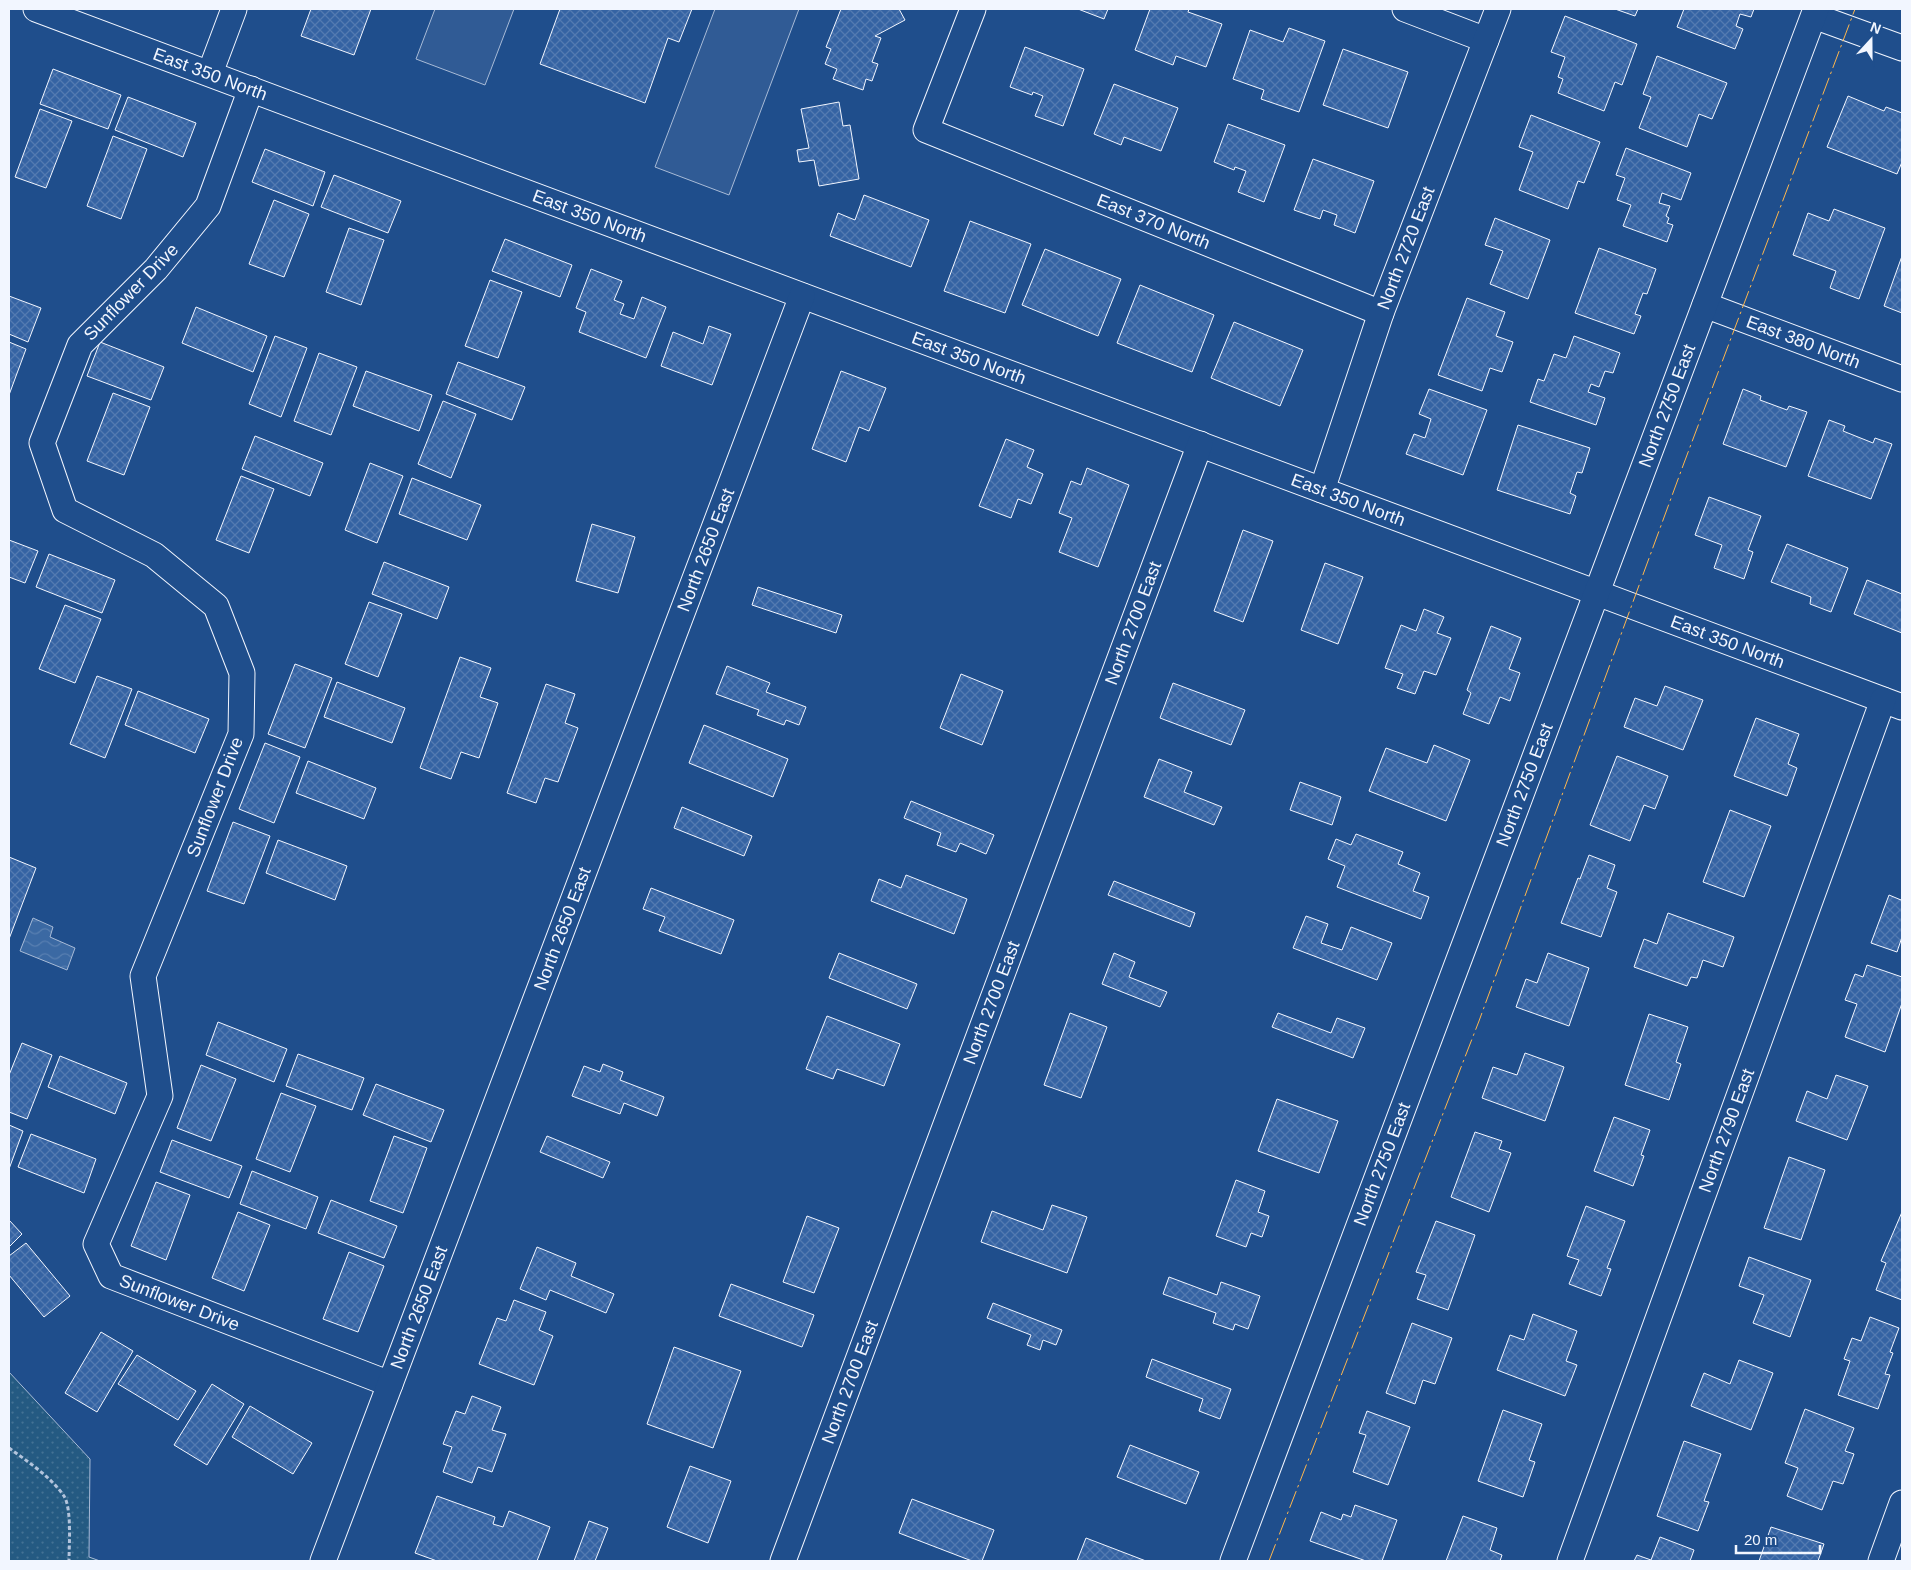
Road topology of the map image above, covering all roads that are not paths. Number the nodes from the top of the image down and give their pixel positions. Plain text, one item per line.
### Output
1 (36, 9) edge
2 (234, 9) edge
3 (973, 9) edge
4 (1404, 9) edge
5 (1498, 9) edge
6 (1815, 12) edge
7 (1486, 40) junction
8 (1902, 48) edge
9 (210, 73) junction
10 (251, 89) junction
11 (802, 296) junction
12 (1705, 305) junction
13 (1381, 313) junction
14 (1902, 379) edge
15 (1200, 444) junction
16 (1322, 490) junction
17 (1597, 593) junction
18 (1893, 704) edge
19 (390, 1384) junction
20 (1902, 1504) edge
21 (323, 1561) edge
22 (783, 1561) edge
23 (1233, 1561) edge
24 (1570, 1561) edge
25 (1881, 1561) edge

1 - 9 street, East 350 North
2 - 9 street
3 - 13 street, East 370 North
4 - 7 street
5 - 7 street, North 2720 East
6 - 8 street
6 - 12 street, North 2750 East
7 - 13 street, North 2720 East
9 - 10 street, East 350 North
10 - 11 street, East 350 North
10 - 19 street, Sunflower Drive
11 - 15 street, East 350 North
11 - 19 street, North 2650 East
12 - 14 street, East 380 North
12 - 17 street, North 2750 East
13 - 16 street, North 2720 East
15 - 16 street, East 350 North
15 - 22 street, North 2700 East
16 - 17 street, East 350 North
17 - 18 street, East 350 North
17 - 23 street, North 2750 East
18 - 24 street, North 2790 East
19 - 21 street, North 2650 East
20 - 25 street

